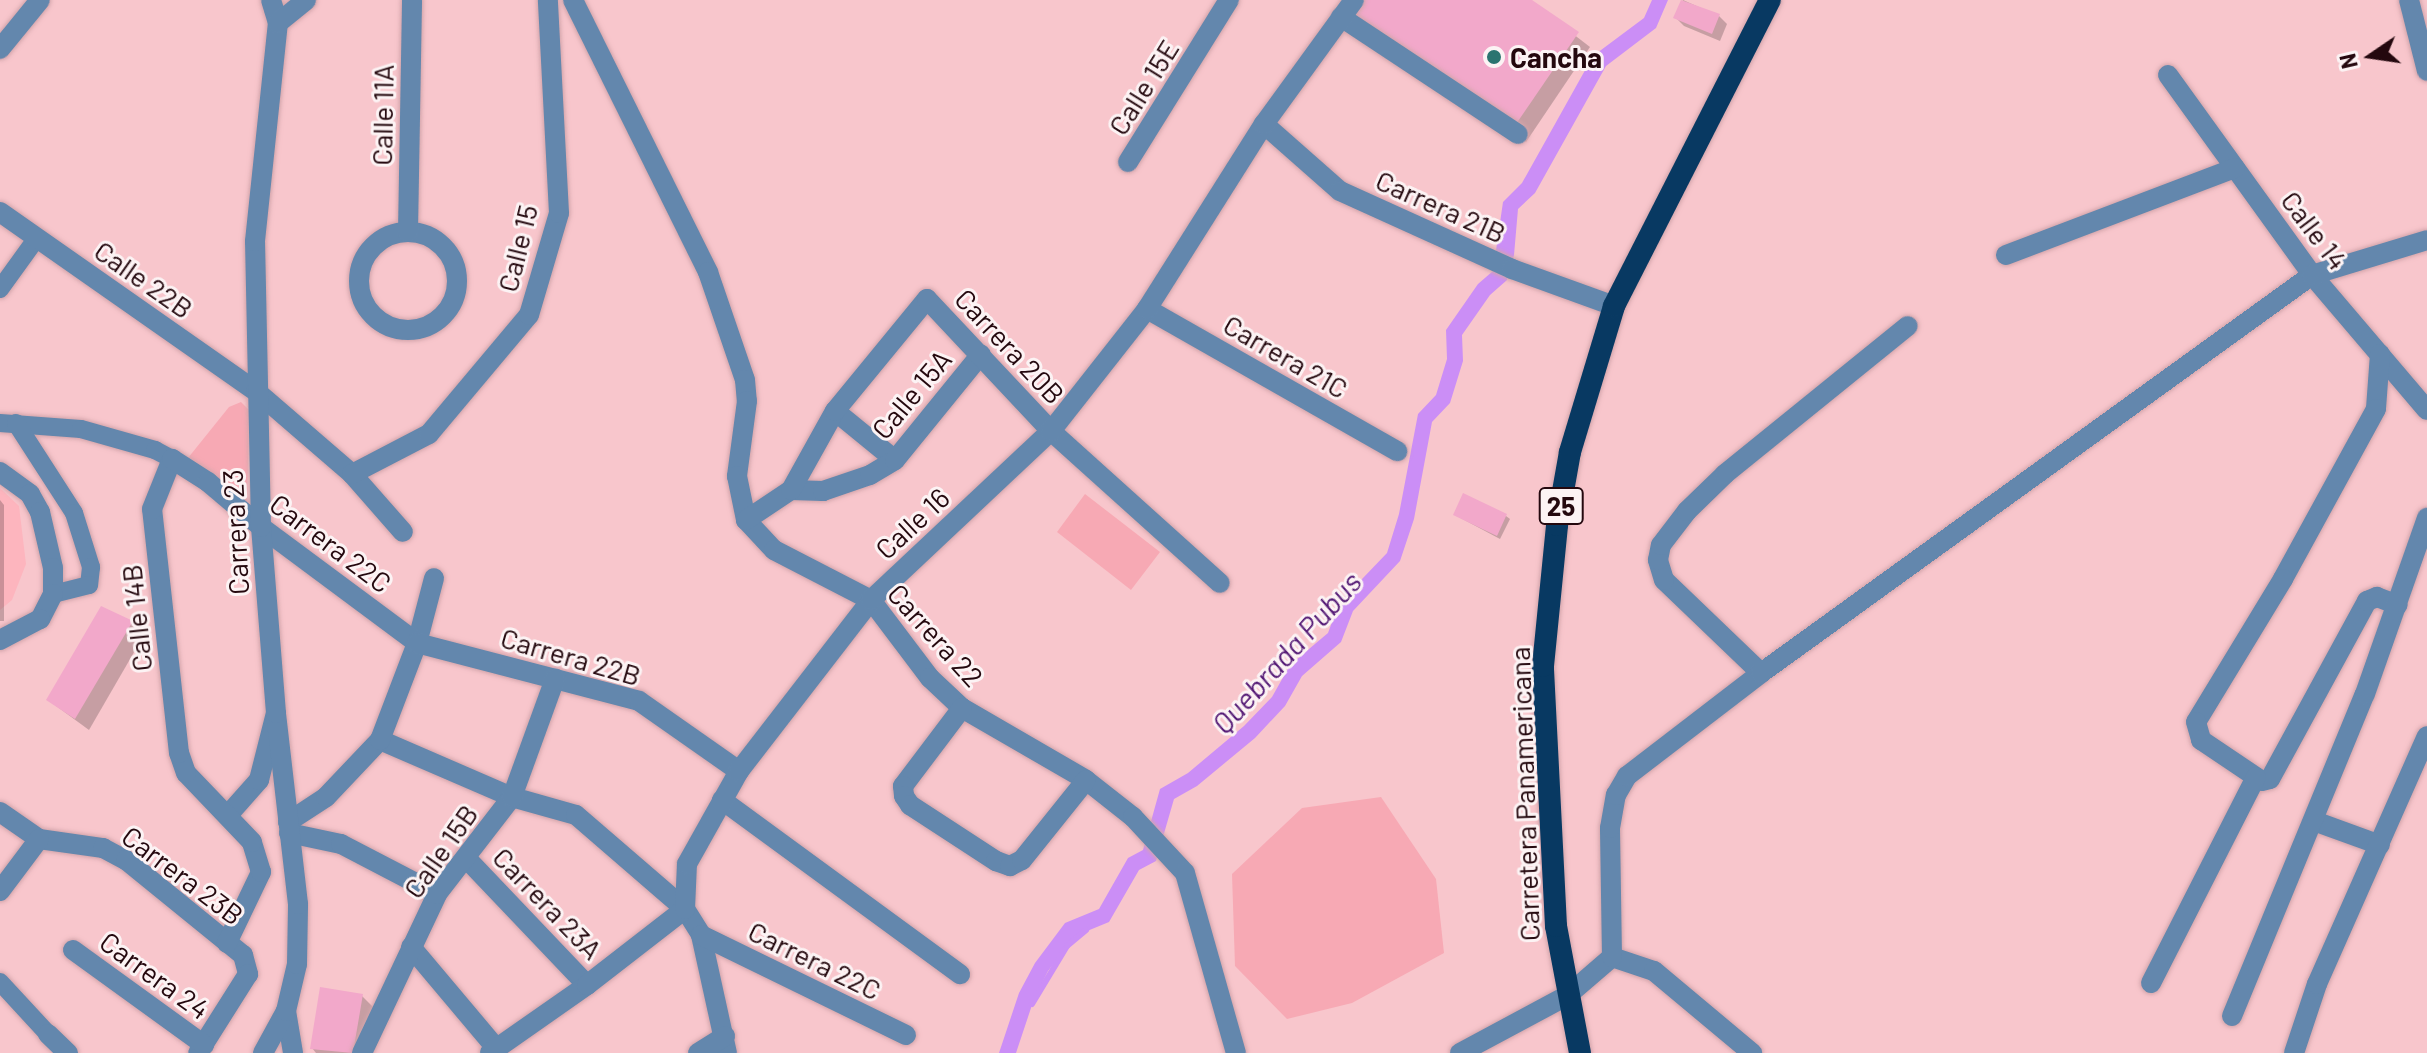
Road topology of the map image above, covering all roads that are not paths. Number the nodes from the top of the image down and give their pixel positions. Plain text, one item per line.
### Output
1 (40, 0) edge
2 (271, 0) edge
3 (306, 0) edge
4 (412, 0) edge
5 (548, 0) edge
6 (573, 0) edge
7 (1229, 0) edge
8 (1354, 0) edge
9 (1770, 0) edge
10 (2409, 0) edge
11 (1341, 17) junction
12 (278, 23) junction
13 (0, 49) edge
14 (2427, 71) edge
15 (2168, 75) dead end
16 (1264, 124) junction
17 (1518, 134) dead end
18 (1128, 162) dead end
19 (2235, 168) junction
20 (0, 212) edge
21 (408, 232) junction
22 (36, 239) junction
23 (2427, 240) edge
24 (2006, 255) dead end
25 (2312, 275) junction
26 (0, 289) edge
27 (927, 299) joint
28 (1614, 306) junction
29 (1147, 309) junction
30 (1908, 326) dead end
31 (981, 354) junction
32 (2380, 354) junction
33 (256, 391) junction
34 (2427, 410) edge
35 (835, 411) junction
36 (8, 423) edge
37 (1051, 431) junction
38 (1397, 451) dead end
39 (172, 459) junction
40 (895, 460) junction
41 (0, 472) edge
42 (352, 474) junction
43 (791, 490) junction
44 (2427, 518) edge
45 (746, 520) junction
46 (261, 527) junction
47 (403, 532) dead end
48 (434, 578) dead end
49 (1220, 583) dead end
50 (53, 594) junction
51 (871, 600) junction
52 (2398, 605) junction
53 (0, 640) edge
54 (417, 643) junction
55 (1761, 673) junction
56 (555, 679) junction
57 (962, 708) junction
58 (276, 713) junction
59 (2427, 736) edge
60 (380, 740) junction
61 (739, 771) junction
62 (2256, 777) junction
63 (1086, 780) junction
64 (512, 797) junction
65 (722, 800) junction
66 (0, 812) edge
67 (228, 815) junction
68 (2314, 821) junction
69 (288, 828) junction
70 (39, 839) junction
71 (2380, 845) junction
72 (467, 859) junction
73 (0, 891) edge
74 (437, 894) junction
75 (685, 909) junction
76 (701, 935) junction
77 (411, 947) junction
78 (235, 949) junction
79 (73, 950) dead end
80 (1612, 957) junction
81 (960, 974) dead end
82 (0, 982) edge
83 (2151, 983) dead end
84 (587, 985) junction
85 (1568, 995) junction
86 (286, 1011) junction
87 (2232, 1016) dead end
88 (48, 1034) joint
89 (906, 1035) dead end
90 (726, 1045) edge
91 (201, 1049) edge
92 (494, 1051) edge
93 (68, 1053) edge
94 (263, 1053) edge
95 (293, 1053) edge
96 (362, 1053) edge
97 (698, 1053) edge
98 (1236, 1053) edge
99 (1460, 1053) edge
100 (1580, 1053) edge
101 (1752, 1053) edge
102 (2294, 1053) edge

1 - 13 street
2 - 12 street, Carrera 23
3 - 12 street
4 - 21 street, Calle 11A
5 - 42 street, Calle 15
6 - 45 street
7 - 18 street, Calle 15E
8 - 11 street, Calle 16
9 - 28 highway, Carretera Panamericana / 25
10 - 14 street
11 - 16 street, Calle 16
11 - 17 street
12 - 33 street, Carrera 23
15 - 19 street, Calle 14
16 - 28 street, Carrera 21B
16 - 29 street, Calle 16
19 - 24 street
19 - 25 street, Calle 14
20 - 22 street, Calle 22B
21 - 21 street
22 - 26 street
22 - 33 street, Calle 22B
23 - 25 street
25 - 32 street, Calle 14
25 - 55 street
27 - 31 street, Carrera 20B
27 - 35 street, Calle 15A
28 - 85 highway, Carretera Panamericana / 25
29 - 37 street, Calle 16
29 - 38 street, Carrera 21C
30 - 55 street
31 - 37 street, Carrera 20B
31 - 40 street, Calle 15A
32 - 34 street, Calle 14
32 - 62 street
33 - 42 street
33 - 46 street, Carrera 23
35 - 40 street
35 - 43 street, Calle 15A
36 - 39 street
36 - 50 street
37 - 49 street, Carrera 20B
37 - 51 street, Calle 16
39 - 46 street, Carrera 22C
39 - 67 street, Calle 14B
40 - 43 street, Calle 15A
41 - 50 street
42 - 47 street
43 - 45 street, Calle 15A
44 - 52 street
45 - 51 street, Carrera 22
46 - 54 street, Carrera 22C
46 - 58 street, Carrera 23
48 - 54 street
50 - 53 street
51 - 57 street, Carrera 22
51 - 61 street, Calle 16
52 - 62 street
52 - 68 street
54 - 56 street, Carrera 22B
54 - 60 street
55 - 80 street
56 - 61 street, Carrera 22B
56 - 64 street, Calle 15B
57 - 63 street, Carrera 22
57 - 63 street
58 - 67 street
58 - 69 street, Carrera 23
59 - 71 street
60 - 64 street
60 - 69 street
61 - 65 street, Calle 16
62 - 83 street
63 - 98 street, Carrera 22
64 - 72 street, Calle 15B
64 - 75 street
65 - 75 street, Calle 16
65 - 81 street
66 - 70 street, Carrera 23B
67 - 78 street
68 - 71 street
68 - 87 street
69 - 74 street
69 - 86 street, Carrera 23
70 - 73 street
70 - 78 street, Carrera 23B
71 - 102 street
72 - 74 street, Calle 15B
72 - 84 street, Carrera 23A
74 - 77 street, Calle 15B
75 - 76 street
75 - 84 street
76 - 89 street, Carrera 22C
76 - 90 street
77 - 92 street
77 - 96 street, Calle 15B
78 - 91 street
79 - 91 street, Carrera 24
80 - 85 street
80 - 101 street
82 - 88 street
84 - 92 street
85 - 99 street
85 - 100 highway, Carretera Panamericana / 25
86 - 94 street, Carrera 23
86 - 95 street
88 - 93 street
90 - 97 street

